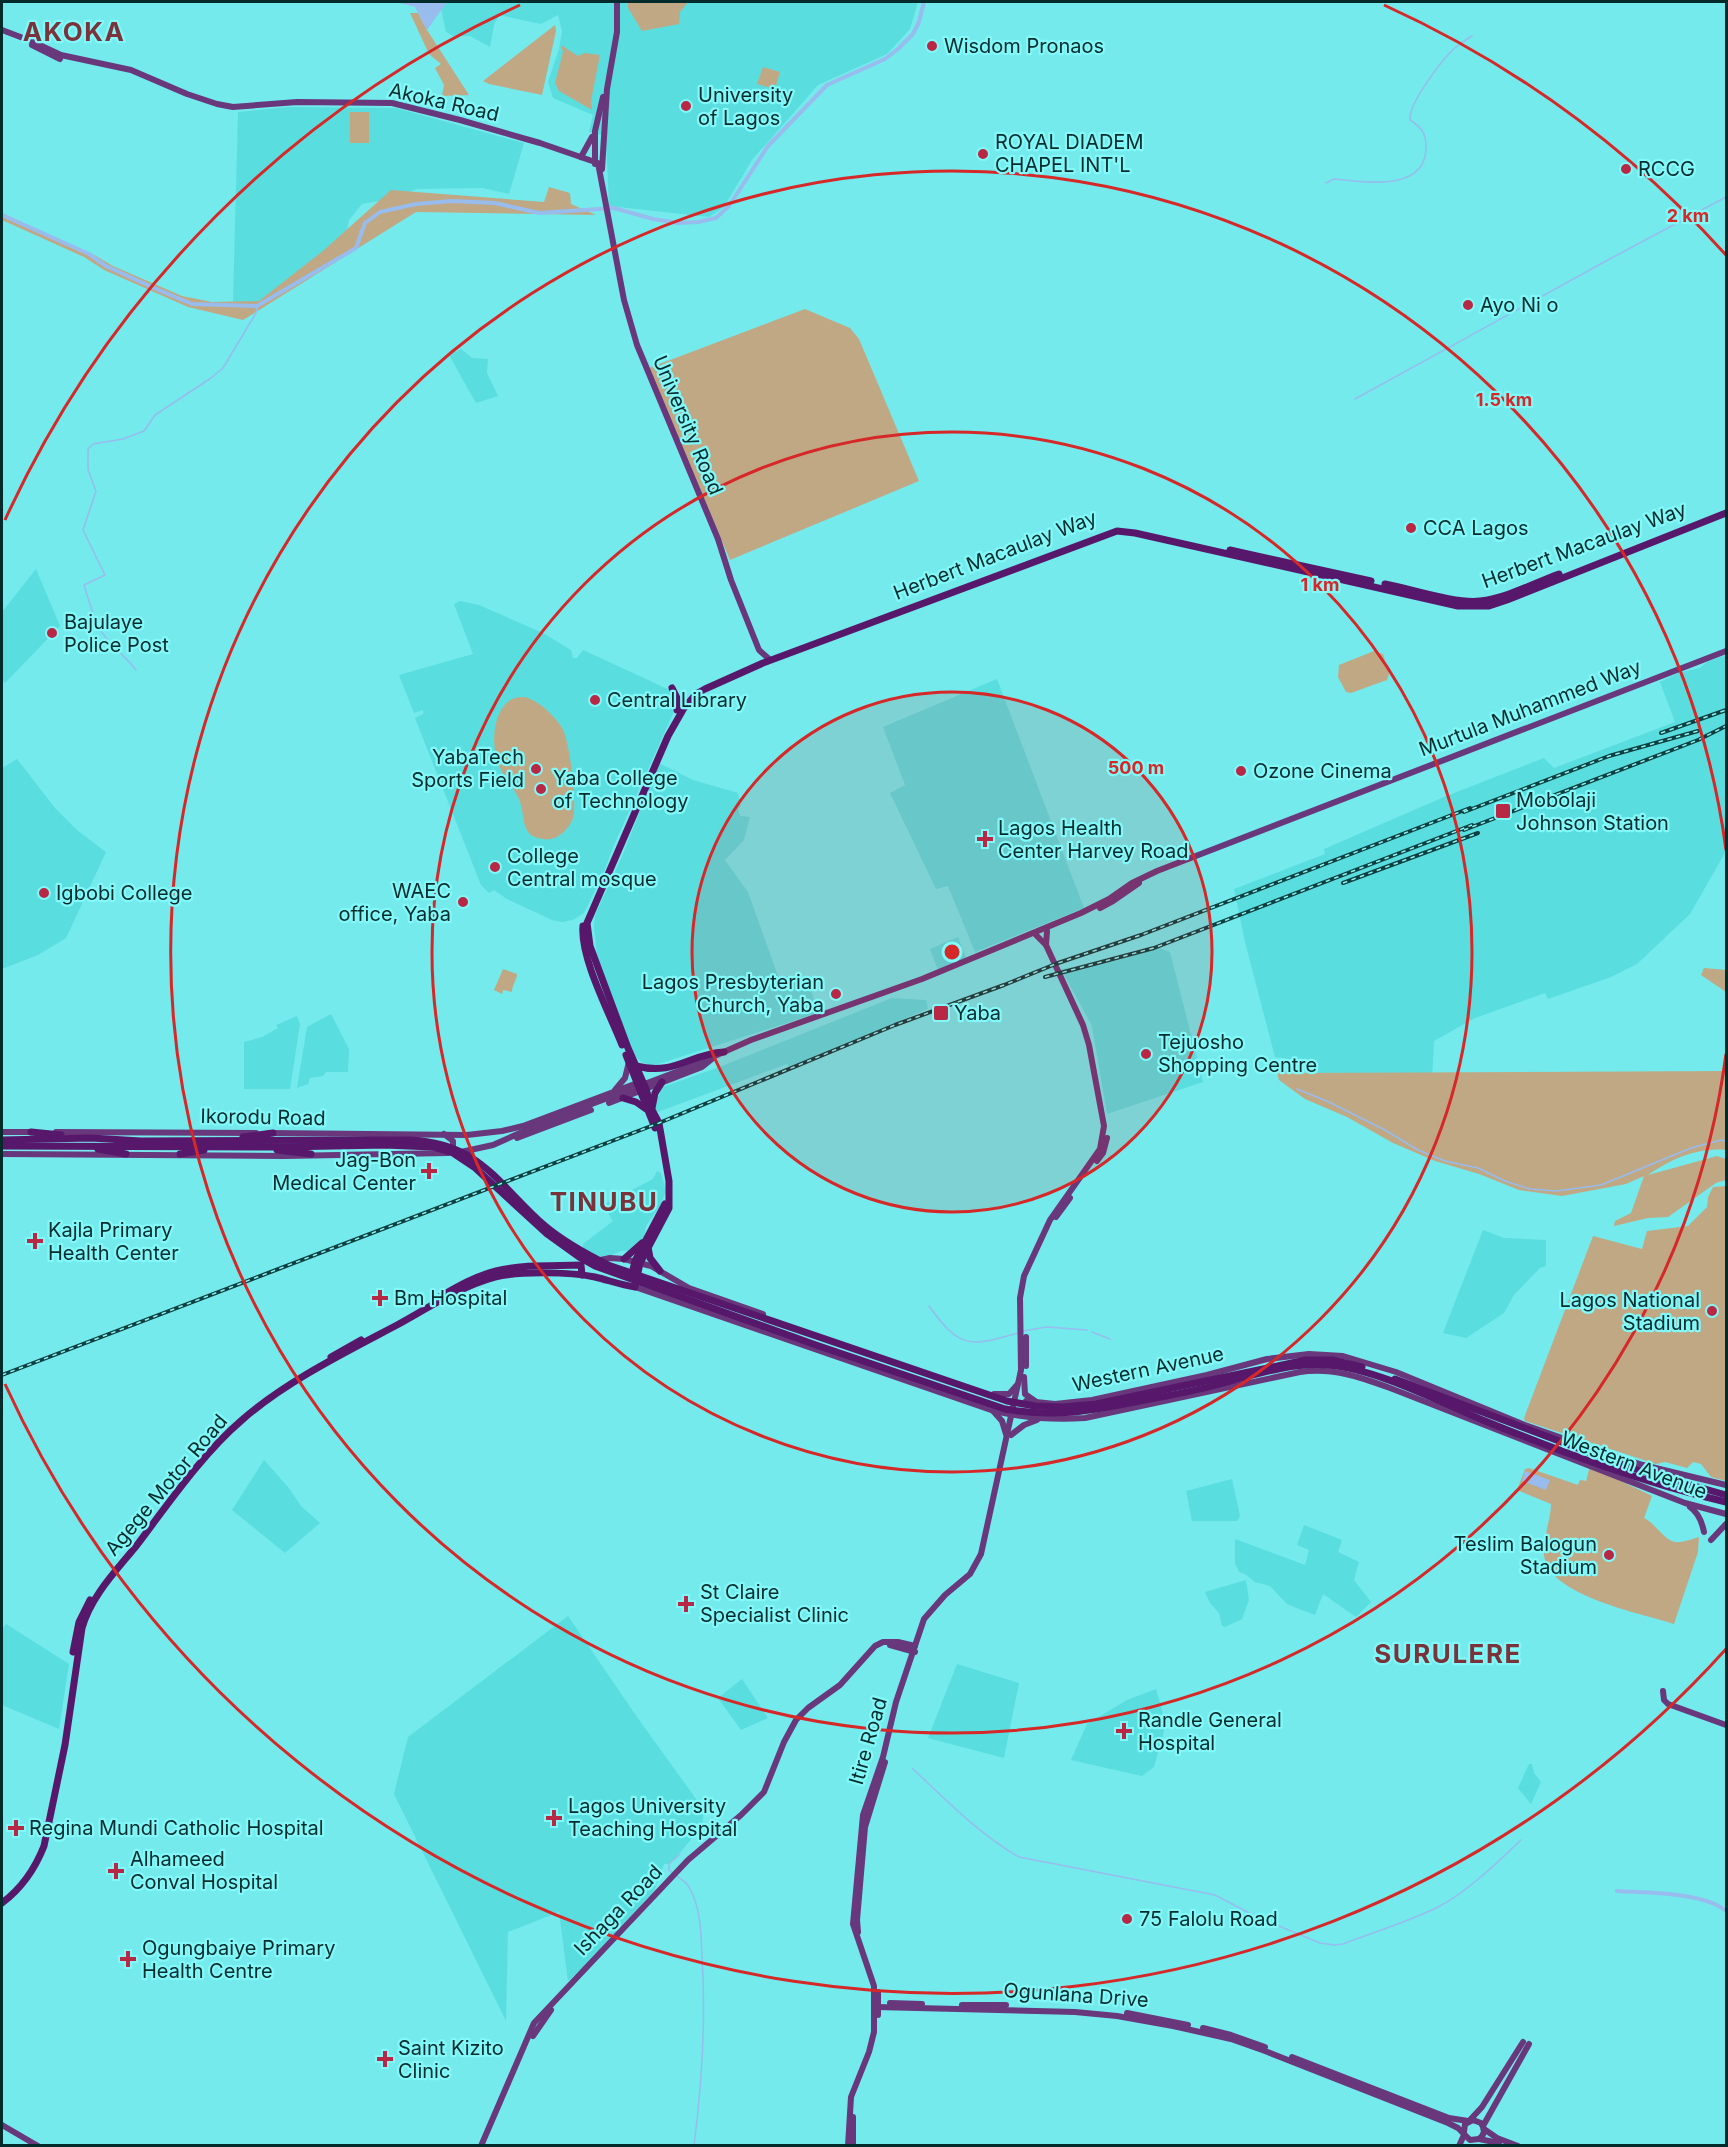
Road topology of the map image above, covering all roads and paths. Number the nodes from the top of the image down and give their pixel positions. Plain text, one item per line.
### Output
1 (615, 2) edge
2 (2, 32) edge
3 (392, 105) junction
4 (597, 122) junction
5 (605, 126) junction
6 (595, 131) junction
7 (603, 147) junction
8 (581, 157) junction
9 (591, 162) junction
10 (603, 188) junction
11 (606, 207) junction
12 (1726, 511) edge
13 (759, 650) junction
14 (1726, 651) edge
15 (768, 658) junction
16 (758, 662) junction
17 (672, 688) dead end
18 (677, 710) junction
19 (1157, 871) junction
20 (1047, 931) junction
21 (1036, 935) junction
22 (1046, 945) junction
23 (922, 979) junction
24 (724, 1052) junction
25 (714, 1056) junction
26 (629, 1062) junction
27 (636, 1066) junction
28 (640, 1082) junction
29 (662, 1082) junction
30 (643, 1090) junction
31 (612, 1092) junction
32 (623, 1098) junction
33 (649, 1110) junction
34 (549, 1123) junction
35 (2, 1132) edge
36 (31, 1132) junction
37 (273, 1133) junction
38 (444, 1134) junction
39 (467, 1135) junction
40 (91, 1138) junction
41 (2, 1140) edge
42 (215, 1140) junction
43 (385, 1142) junction
44 (2, 1146) edge
45 (78, 1146) junction
46 (222, 1146) junction
47 (238, 1146) junction
48 (462, 1152) junction
49 (447, 1153) junction
50 (2, 1154) edge
51 (126, 1154) junction
52 (180, 1154) junction
53 (311, 1154) junction
54 (647, 1243) junction
55 (624, 1259) junction
56 (638, 1262) junction
57 (581, 1265) junction
58 (660, 1270) junction
59 (582, 1275) junction
60 (632, 1286) junction
61 (707, 1303) joint
62 (774, 1327) junction
63 (810, 1333) junction
64 (815, 1347) junction
65 (1220, 1375) junction
66 (1022, 1377) junction
67 (931, 1380) junction
68 (1181, 1384) junction
69 (1214, 1388) junction
70 (994, 1394) junction
71 (1172, 1397) junction
72 (1017, 1400) junction
73 (1038, 1403) junction
74 (1466, 1403) junction
75 (1103, 1405) junction
76 (992, 1410) junction
77 (1014, 1415) junction
78 (1040, 1419) junction
79 (1509, 1420) junction
80 (1011, 1435) junction
81 (1526, 1439) junction
82 (1006, 1443) junction
83 (1565, 1454) junction
84 (1627, 1470) junction
85 (1726, 1485) edge
86 (1726, 1495) edge
87 (1726, 1502) edge
88 (1685, 1503) junction
89 (993, 1507) junction
90 (1726, 1514) edge
91 (1726, 1524) edge
92 (1704, 1532) dead end
93 (1711, 1540) dead end
94 (914, 1649) junction
95 (1663, 1691) dead end
96 (1660, 1700) dead end
97 (1726, 1727) edge
98 (2, 1901) edge
99 (876, 2005) junction
100 (1469, 2121) junction
101 (851, 2122) junction
102 (2, 2125) edge
103 (1483, 2127) junction
104 (1464, 2134) junction
105 (1476, 2142) edge
106 (38, 2145) edge
107 (482, 2145) edge
108 (848, 2145) edge
109 (853, 2145) edge
110 (1459, 2145) edge
111 (1506, 2145) edge
112 (1518, 2145) edge

1 - 4 main road
1 - 5 main road
2 - 3 main road, Akoka Road
3 - 8 main road, Akoka Road
3 - 9 main road
4 - 5 main road
4 - 6 main road
5 - 7 main road
6 - 8 main road
6 - 9 main road
7 - 9 main road
7 - 10 main road
8 - 9 main road, Akoka Road
9 - 10 main road
9 - 11 main road
10 - 11 main road
11 - 13 main road, University Road
12 - 15 highway, Herbert Macaulay Way
12 - 27 highway, Herbert Macaulay Way
13 - 15 main road
13 - 16 main road
14 - 19 main road, Murtula Muhammed Way
15 - 16 highway, Herbert Macaulay Way
16 - 18 highway, Herbert Macaulay Way
17 - 18 highway
18 - 26 highway, Herbert Macaulay Way
19 - 20 main road
19 - 23 main road, Murtula Muhammed Way
20 - 21 main road
20 - 22 main road
21 - 22 main road
21 - 23 main road
22 - 66 main road
23 - 24 main road, Murtula Muhammed Way
24 - 25 main road, Murtula Muhammed Way
24 - 27 highway
25 - 29 main road
25 - 34 main road
26 - 28 highway, Herbert Macaulay Way
26 - 31 main road
27 - 28 highway, Herbert Macaulay Way
28 - 30 highway
28 - 31 main road
29 - 30 main road
29 - 33 highway
30 - 32 main road
30 - 33 highway
31 - 39 main road, Ikorodu Road
32 - 33 highway
32 - 34 main road
33 - 54 highway
34 - 48 main road, Ikorodu Road
35 - 36 main road, Ikorodu Road
36 - 37 main road, Ikorodu Road
36 - 40 highway
37 - 38 main road, Ikorodu Road
37 - 42 highway
38 - 39 main road, Ikorodu Road
38 - 49 main road
39 - 48 main road
40 - 41 highway, Ikorodu Road
40 - 42 highway, Ikorodu Road
42 - 43 highway, Ikorodu Road
43 - 47 highway, Ikorodu Road
43 - 61 highway, Ikorodu Road
44 - 45 highway, Ikorodu Road
45 - 46 highway, Ikorodu Road
45 - 51 highway
46 - 47 highway, Ikorodu Road
46 - 52 highway
47 - 53 highway
48 - 49 main road, Ikorodu Road
49 - 53 main road, Ikorodu Road
50 - 51 main road, Ikorodu Road
51 - 52 main road, Ikorodu Road
52 - 53 main road, Ikorodu Road
54 - 55 highway
54 - 56 highway
54 - 58 highway
55 - 56 main road, Western Avenue
55 - 57 main road, Western Avenue
56 - 58 main road, Western Avenue
56 - 60 highway
57 - 59 highway
57 - 98 highway, Agege Motor Road
58 - 62 main road, Western Avenue
59 - 60 highway, Agege Motor Road
59 - 98 highway, Agege Motor Road
60 - 62 main road, Western Avenue
61 - 62 highway, Western Avenue
62 - 63 highway, Western Avenue
62 - 63 highway
62 - 64 highway, Western Avenue
62 - 64 highway
63 - 67 highway, Western Avenue
63 - 70 main road, Western Avenue
64 - 67 highway, Western Avenue
64 - 76 main road, Western Avenue
65 - 68 highway, Western Avenue
65 - 68 highway
65 - 74 highway, Western Avenue
66 - 70 main road
66 - 72 main road
66 - 73 main road
67 - 75 highway, Western Avenue
68 - 73 main road, Western Avenue
68 - 75 highway, Western Avenue
69 - 71 highway, Western Avenue
69 - 71 highway
69 - 81 highway, Western Avenue
70 - 72 main road, Western Avenue
71 - 75 highway, Western Avenue
71 - 78 main road, Western Avenue
72 - 73 main road, Western Avenue
72 - 77 main road
74 - 79 highway, Western Avenue
74 - 79 highway
76 - 77 main road, Western Avenue
76 - 82 main road
77 - 78 main road, Western Avenue
77 - 80 main road
77 - 82 main road
78 - 80 main road
79 - 84 highway, Western Avenue
79 - 85 main road, Western Avenue
80 - 89 main road
81 - 83 highway, Western Avenue
81 - 83 highway
82 - 89 main road
83 - 84 highway, Western Avenue
83 - 88 main road, Western Avenue
84 - 86 highway, Western Avenue
84 - 87 highway, Western Avenue
88 - 90 main road, Western Avenue
88 - 92 main road
89 - 94 main road, Itire Road
91 - 93 main road
94 - 99 main road, Itire Road
94 - 107 main road, Ishaga Road
95 - 97 main road
96 - 97 main road
99 - 100 main road, Ogunlana Drive
99 - 101 main road, Itire Road
99 - 104 main road, Ogunlana Drive
100 - 103 main road
100 - 103 main road
100 - 104 main road
101 - 108 main road
101 - 109 main road
102 - 106 main road
103 - 105 main road
103 - 112 main road
104 - 105 main road
104 - 110 main road
105 - 111 main road

